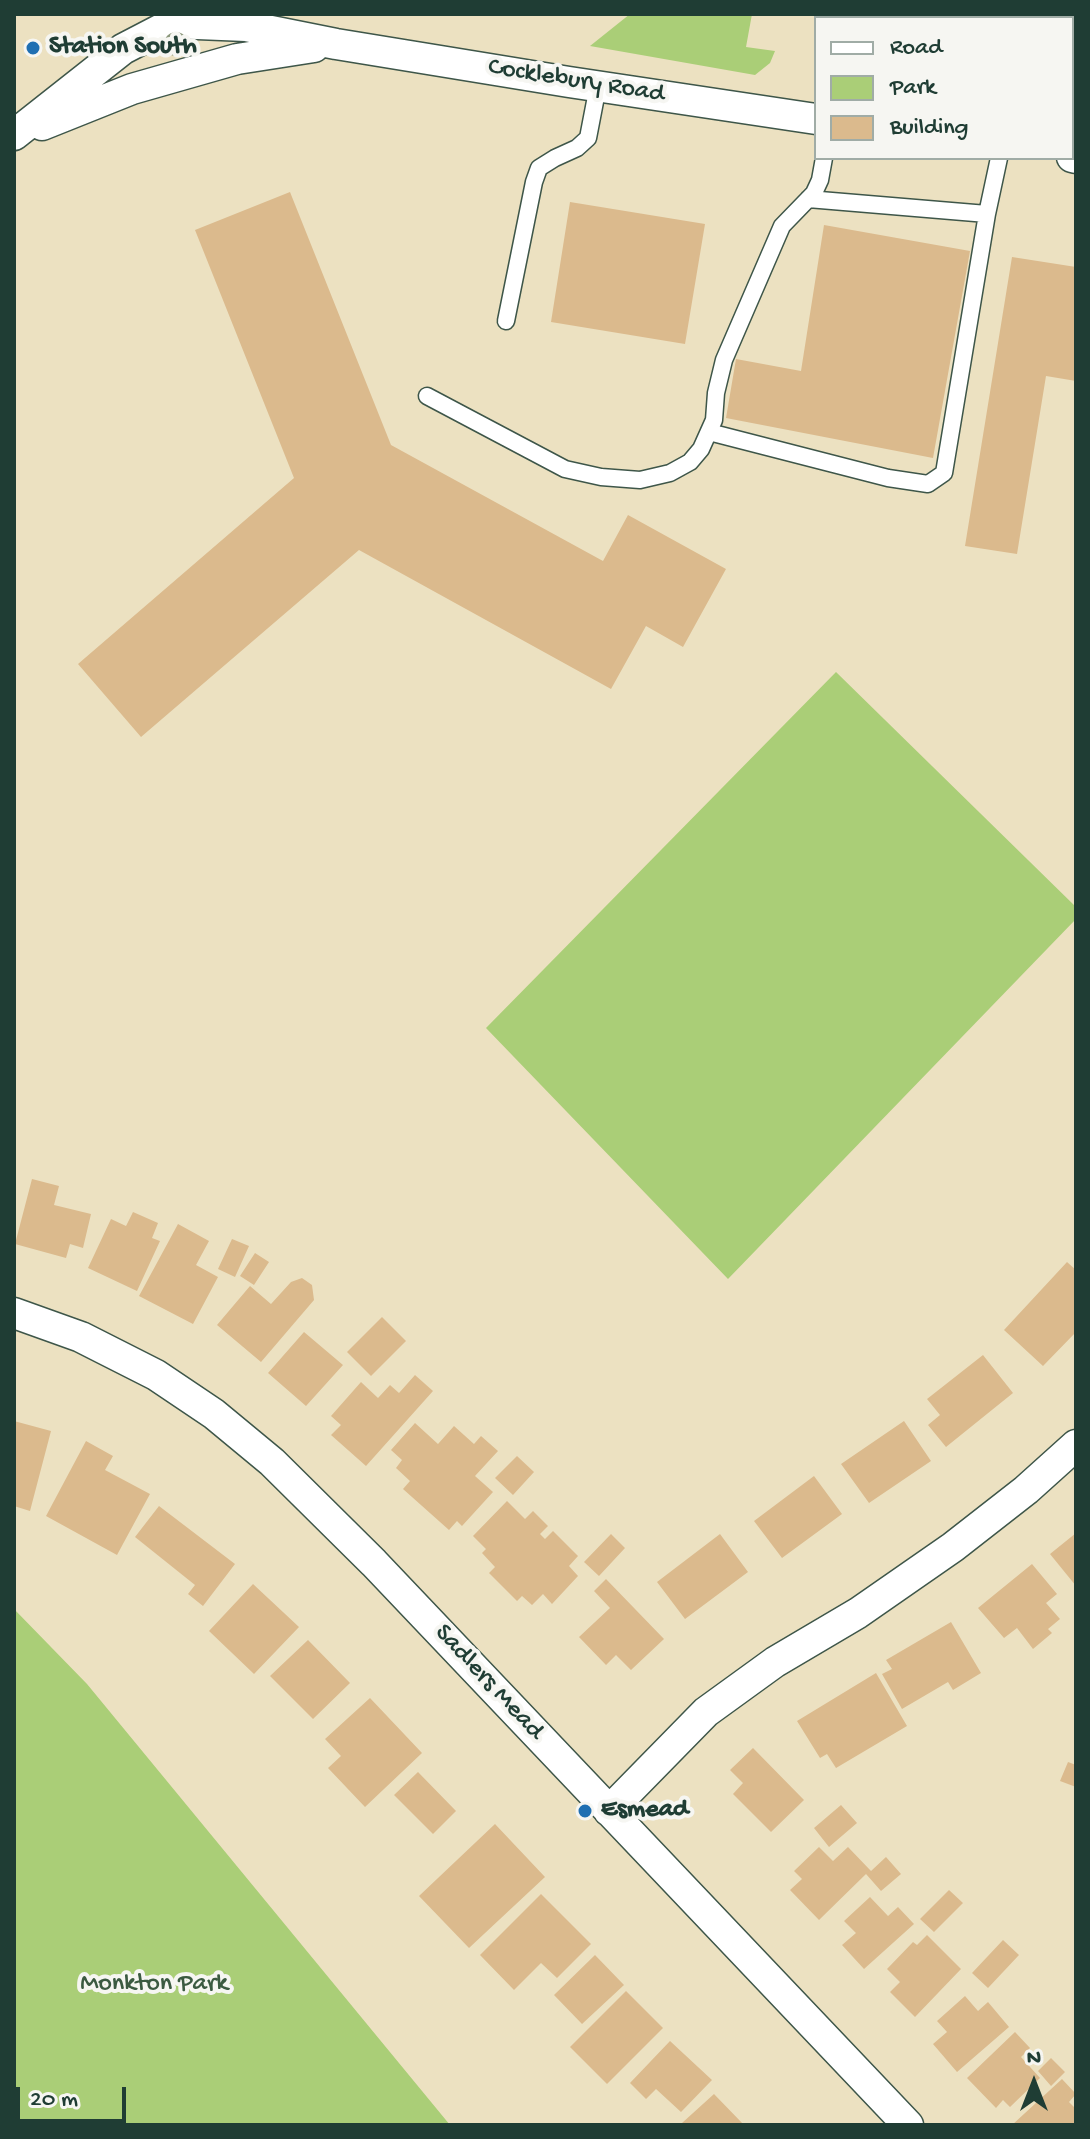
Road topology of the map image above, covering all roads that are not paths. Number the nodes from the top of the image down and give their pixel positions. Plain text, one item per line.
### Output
1 (336, 44) junction
2 (598, 86) junction
3 (814, 119) edge
4 (14, 135) edge
5 (824, 160) edge
6 (999, 160) edge
7 (808, 199) junction
8 (987, 214) junction
9 (506, 321) dead end
10 (427, 396) dead end
11 (709, 432) junction
12 (14, 1313) edge
13 (1076, 1445) edge
14 (609, 1811) junction
15 (908, 2125) edge

1 - 2 street, Cocklebury Road
1 - 4 street, Cocklebury Road
1 - 4 street, Cocklebury Road
2 - 3 street, Cocklebury Road
2 - 9 lane
5 - 7 lane
6 - 8 lane
7 - 8 lane
7 - 11 lane
8 - 11 lane
10 - 11 lane
12 - 14 street, Sadlers Mead
13 - 14 street
14 - 15 street, Sadlers Mead

